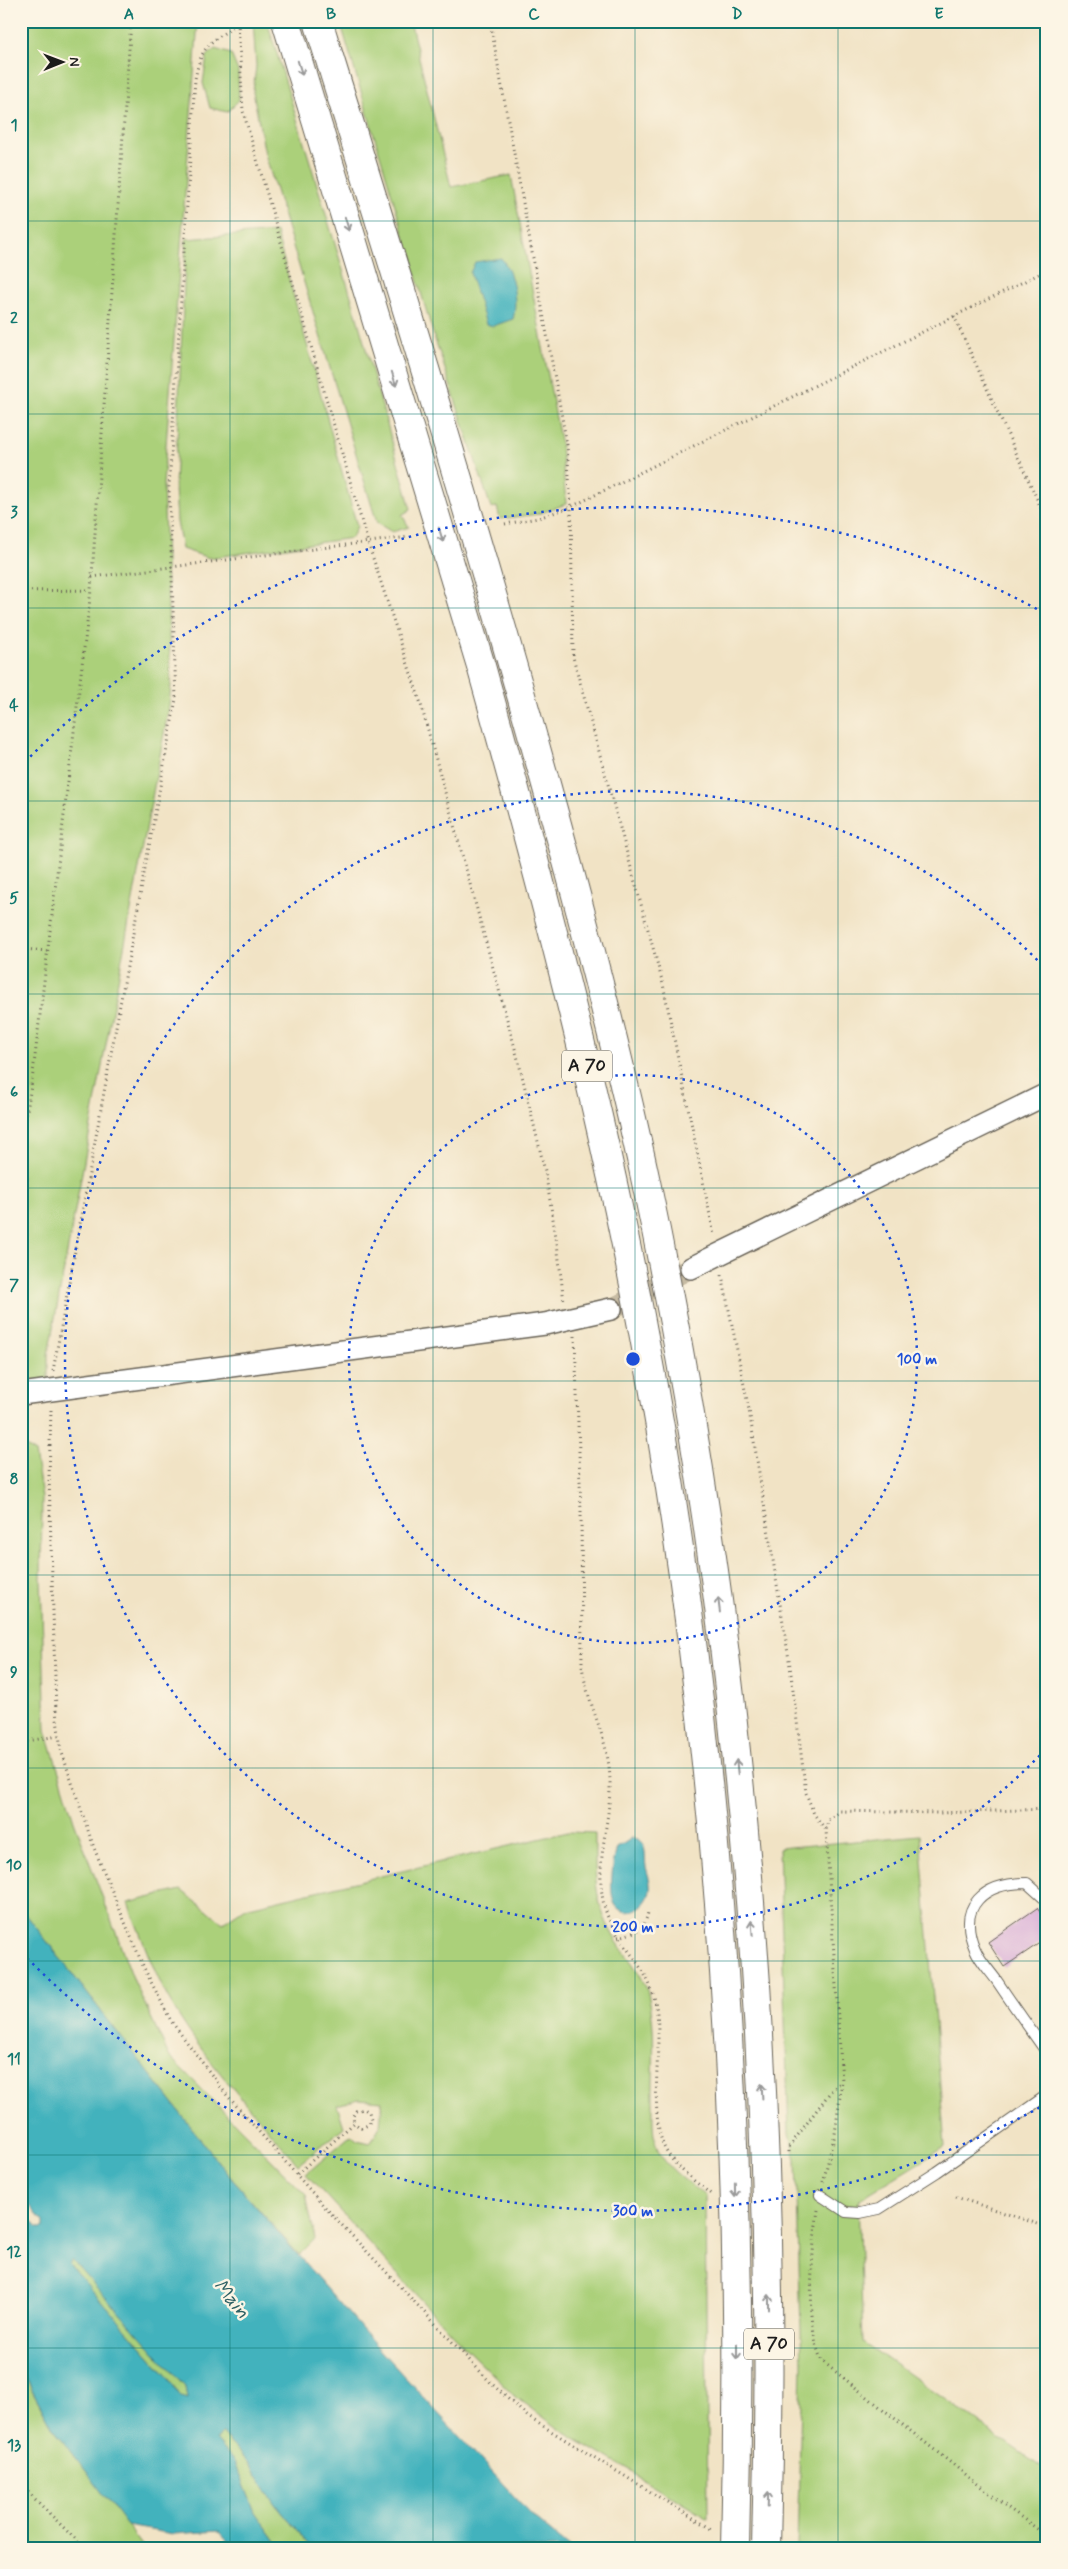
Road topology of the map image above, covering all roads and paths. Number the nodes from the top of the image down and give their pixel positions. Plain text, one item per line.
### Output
1 (131, 21) edge
2 (286, 21) edge
3 (318, 21) edge
4 (490, 21) edge
5 (238, 22) edge
6 (1047, 270) edge
7 (954, 316) junction
8 (571, 506) junction
9 (1047, 521) edge
10 (505, 524) dead end
11 (409, 537) dead end
12 (368, 543) junction
13 (172, 568) junction
14 (92, 576) junction
15 (91, 590) junction
16 (21, 591) edge
17 (21, 949) edge
18 (48, 951) junction
19 (1047, 1094) edge
20 (21, 1149) edge
21 (718, 1255) junction
22 (691, 1268) tunnel mouth
23 (611, 1309) tunnel mouth
24 (570, 1320) junction
25 (52, 1391) junction
26 (21, 1394) edge
27 (58, 1736) junction
28 (21, 1748) edge
29 (1047, 1808) edge
30 (1047, 1901) edge
31 (648, 1912) dead end
32 (618, 1937) junction
33 (1047, 2053) edge
34 (842, 2081) dead end
35 (1047, 2094) edge
36 (354, 2124) junction
37 (777, 2143) junction
38 (297, 2174) junction
39 (820, 2195) dead end
40 (956, 2197) dead end
41 (718, 2200) dead end
42 (1047, 2227) edge
43 (21, 2484) edge
44 (727, 2542) edge
45 (84, 2548) edge
46 (766, 2548) edge

1 - 14 path
2 -> 44 highway, A 70
37 -> 3 highway, A 70
4 - 8 path
5 - 12 path
5 - 13 path
6 - 7 path
7 - 8 path
7 - 9 path
8 - 10 path
8 - 21 path
11 - 12 path
12 - 13 path
12 - 24 path
13 - 14 path
13 - 25 path
14 - 15 path
15 - 16 path
15 - 18 path
17 - 18 path
18 - 20 path
19 - 21 street
21 - 22 street
21 - 29 path
23 - 24 street
24 - 25 street
24 - 32 path
25 - 26 street
25 - 27 path
27 - 28 path
27 - 38 path
30 - 33 lane
31 - 32 path
32 - 41 path
34 - 37 path
35 - 39 lane
36 - 36 path
36 - 38 path
46 -> 37 highway, A 70
38 - 44 path
40 - 42 path
43 - 45 path

